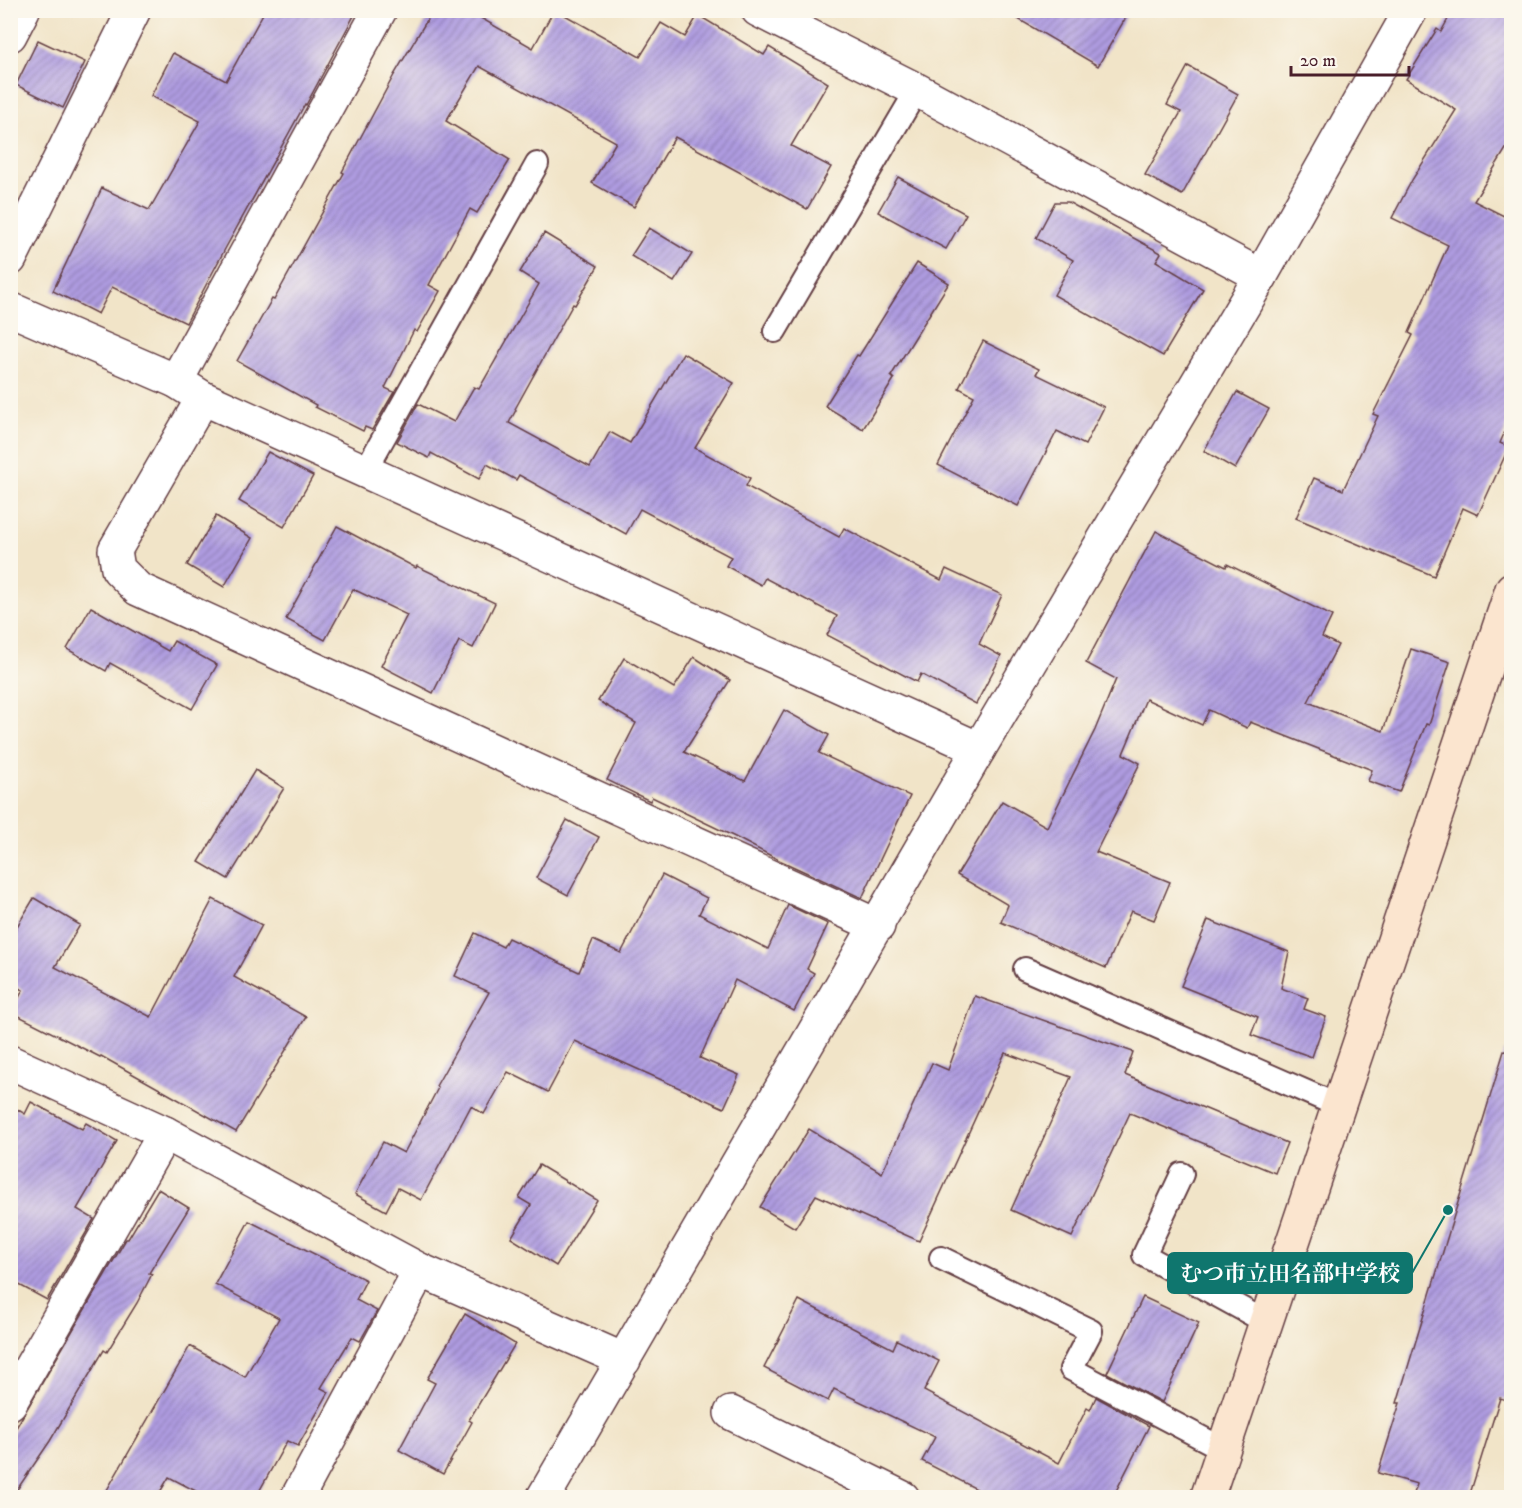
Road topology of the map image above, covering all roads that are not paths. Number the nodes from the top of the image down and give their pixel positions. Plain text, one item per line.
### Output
1 (23, 10) edge
2 (134, 10) edge
3 (380, 10) edge
4 (759, 10) edge
5 (1411, 10) edge
6 (10, 35) edge
7 (917, 90) junction
8 (537, 164) dead end
9 (10, 259) edge
10 (1261, 276) junction
11 (10, 309) edge
12 (775, 331) dead end
13 (190, 390) junction
14 (365, 471) junction
15 (1512, 589) edge
16 (979, 749) junction
17 (878, 926) junction
18 (1025, 969) dead end
19 (10, 1062) edge
20 (1339, 1106) junction
21 (165, 1133) junction
22 (1182, 1174) dead end
23 (941, 1258) dead end
24 (420, 1270) junction
25 (1266, 1322) junction
26 (624, 1360) junction
27 (10, 1403) edge
28 (731, 1413) dead end
29 (1223, 1449) junction
30 (297, 1497) edge
31 (543, 1497) edge
32 (903, 1497) edge
33 (1207, 1497) edge

1 - 6 street
2 - 9 street
3 - 13 street
4 - 7 street
5 - 10 street
7 - 10 street
7 - 12 lane
8 - 14 lane
10 - 16 street
11 - 13 street
13 - 14 street
13 - 17 street
14 - 16 street
15 - 20 street
16 - 17 street
17 - 26 street
18 - 20 lane
19 - 21 street
20 - 25 street
21 - 24 street
21 - 27 street
22 - 25 lane
23 - 29 lane
24 - 26 street
24 - 30 street
25 - 29 street
26 - 31 street
28 - 32 street
29 - 33 street

